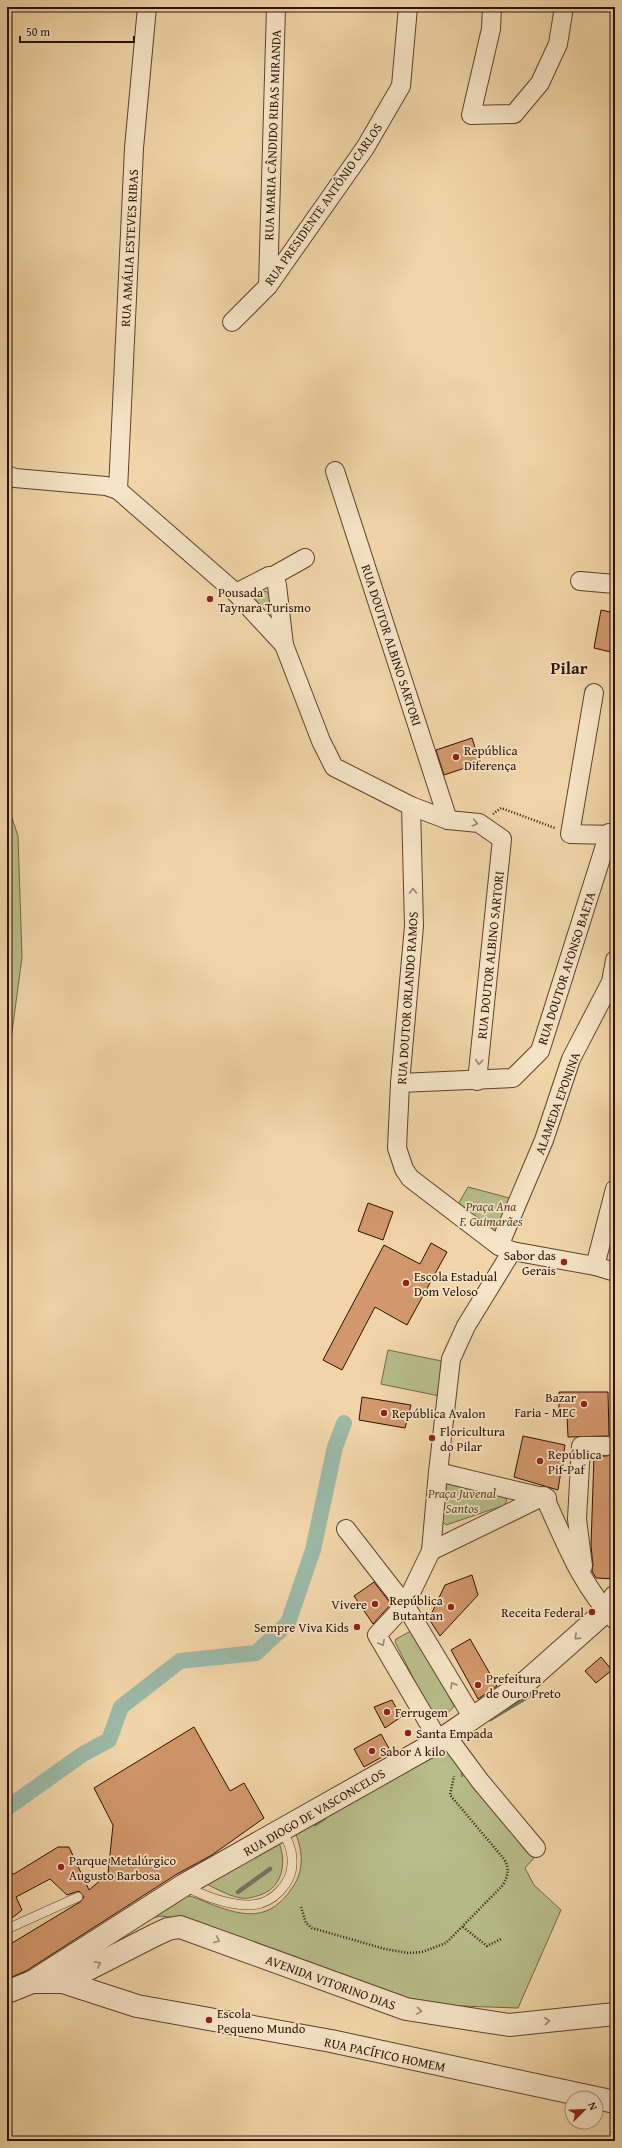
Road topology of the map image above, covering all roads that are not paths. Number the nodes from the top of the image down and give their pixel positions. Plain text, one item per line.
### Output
1 (147, 7) edge
2 (276, 7) edge
3 (408, 7) edge
4 (492, 7) edge
5 (564, 7) edge
6 (268, 286) junction
7 (232, 322) dead end
8 (335, 471) dead end
9 (7, 475) edge
10 (118, 490) junction
11 (305, 558) dead end
12 (273, 576) junction
13 (580, 581) dead end
14 (615, 584) edge
15 (236, 593) junction
16 (284, 645) junction
17 (594, 693) dead end
18 (411, 806) junction
19 (448, 820) junction
20 (612, 834) edge
21 (615, 960) edge
22 (477, 1081) junction
23 (400, 1083) junction
24 (615, 1189) edge
25 (505, 1249) junction
26 (595, 1266) junction
27 (615, 1272) edge
28 (607, 1446) dead end
29 (438, 1472) junction
30 (544, 1496) junction
31 (577, 1520) junction
32 (346, 1529) dead end
33 (432, 1551) junction
34 (586, 1583) junction
35 (405, 1604) junction
36 (612, 1609) edge
37 (473, 1718) junction
38 (443, 1738) junction
39 (282, 1830) junction
40 (536, 1848) dead end
41 (184, 1885) junction
42 (78, 1897) dead end
43 (7, 1930) edge
44 (32, 1982) junction
45 (63, 1982) junction
46 (7, 1992) edge
47 (615, 2014) edge
48 (615, 2102) edge

1 - 10 street, RUA AMÁLIA ESTEVES RIBAS
2 - 6 street, RUA MARIA CÂNDIDO RIBAS MIRANDA
3 - 6 street, RUA PRESIDENTE ANTÔNIO CARLOS
4 - 5 street
6 - 7 street, RUA PRESIDENTE ANTÔNIO CARLOS
8 - 19 street, RUA DOUTOR ALBINO SARTORI
9 - 10 street
10 - 15 street
11 - 12 street
12 - 15 street
12 - 16 street
13 - 14 street
15 - 16 street
16 - 18 street
17 - 20 street
18 - 19 street, RUA DOUTOR ALBINO SARTORI
23 -> 18 street, RUA DOUTOR ORLANDO RAMOS
19 -> 22 street, RUA DOUTOR ALBINO SARTORI
20 - 22 street, RUA DOUTOR AFONSO BAETA
21 - 25 street, ALAMEDA EPONINA
22 - 23 street, RUA DOUTOR AFONSO BAETA
23 - 25 street, RUA DOUTOR ORLANDO RAMOS
24 - 26 street
25 - 26 street
25 - 29 street, ALAMEDA EPONINA
26 - 27 street
28 - 31 street
29 - 30 street
29 - 33 street, ALAMEDA EPONINA
30 - 31 street
30 - 33 street
30 - 34 street
31 - 34 street
32 - 35 street
33 - 35 street
34 - 36 street
37 -> 35 street
35 -> 38 street
36 -> 37 street, RUA DIOGO DE VASCONCELOS
37 - 38 street, RUA DIOGO DE VASCONCELOS
38 - 39 street, RUA DIOGO DE VASCONCELOS
38 - 40 street
39 - 41 street, RUA DIOGO DE VASCONCELOS
39 - 41 lane
41 - 44 street, RUA DIOGO DE VASCONCELOS
42 - 43 lane
44 - 45 street
44 - 46 street, RUA DIOGO DE VASCONCELOS
45 -> 47 street, AVENIDA VITORINO DIAS
45 - 48 street, RUA PACÍFICO HOMEM

